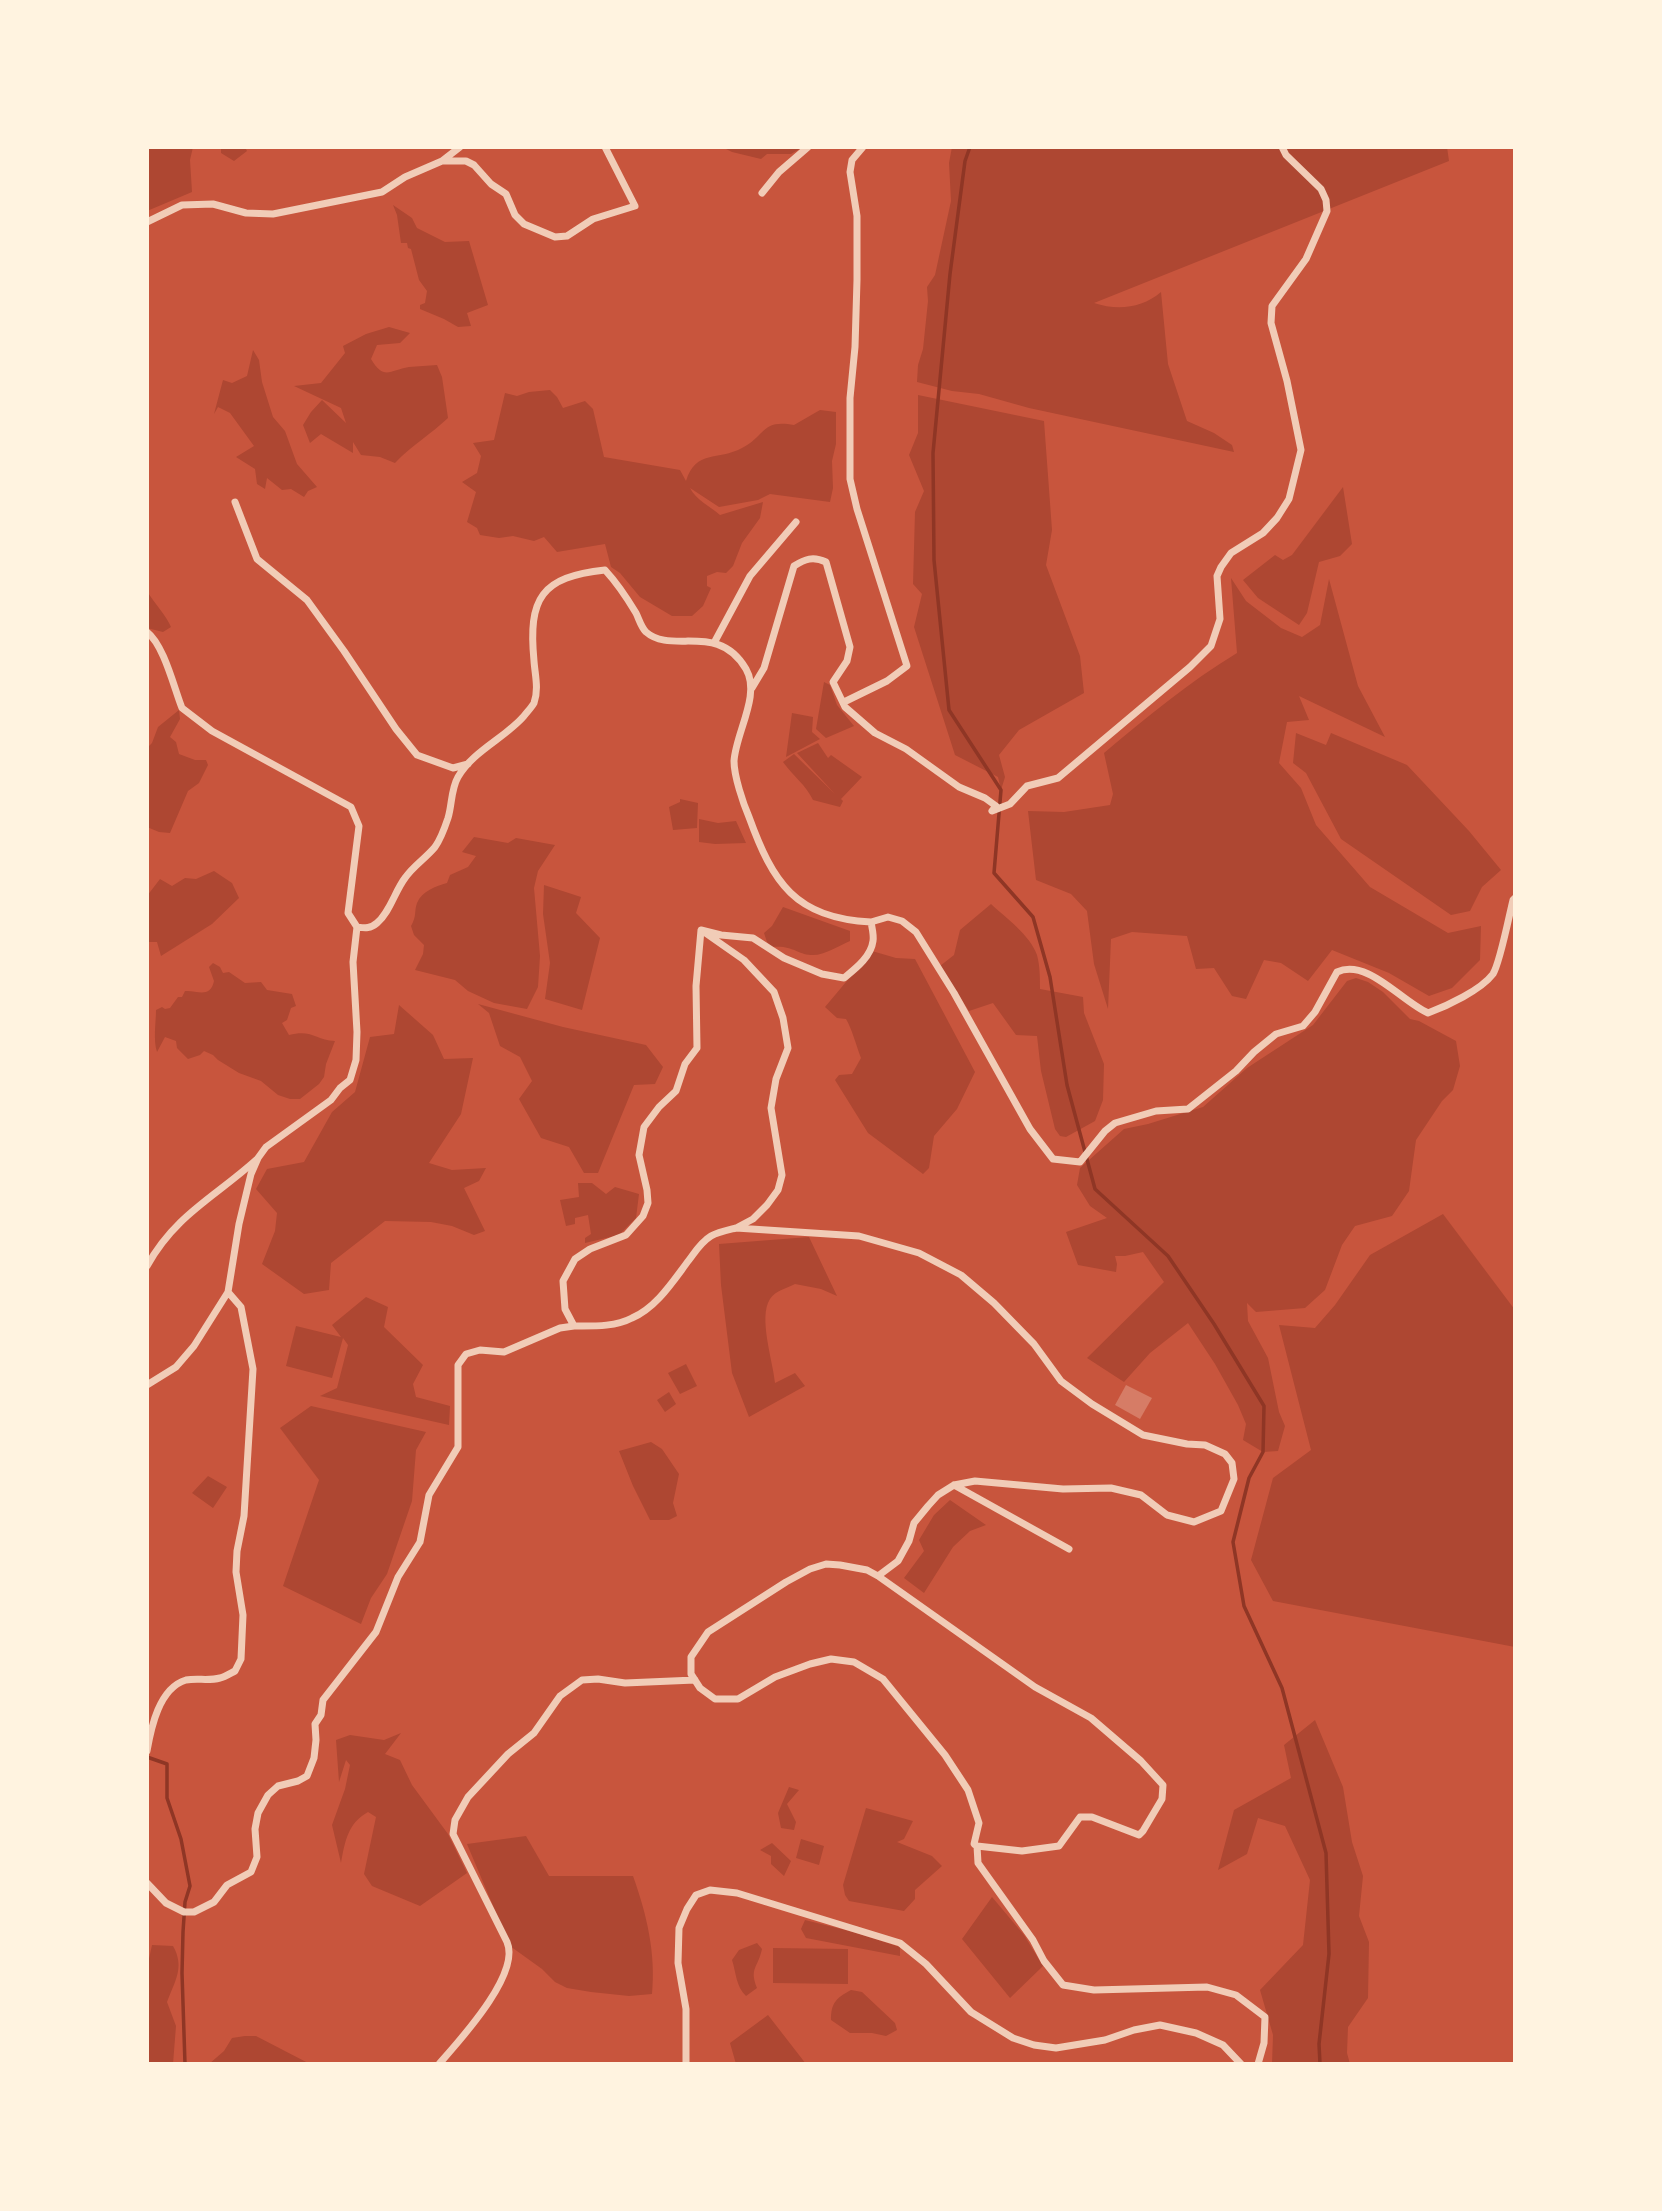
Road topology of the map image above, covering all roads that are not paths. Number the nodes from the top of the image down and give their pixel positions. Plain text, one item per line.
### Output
1 (460, 147) edge
2 (605, 147) edge
3 (808, 147) edge
4 (863, 147) edge
5 (1282, 147) edge
6 (442, 161) junction
7 (762, 193) dead end
8 (147, 222) edge
9 (235, 502) dead end
10 (796, 522) dead end
11 (147, 632) edge
12 (713, 643) junction
13 (752, 688) junction
14 (844, 702) junction
15 (470, 763) junction
16 (1515, 898) edge
17 (871, 922) junction
18 (357, 927) junction
19 (701, 930) junction
20 (258, 1158) junction
21 (736, 1228) junction
22 (147, 1266) edge
23 (228, 1292) junction
24 (574, 1326) junction
25 (147, 1385) edge
26 (954, 1485) junction
27 (1069, 1549) dead end
28 (878, 1576) junction
29 (695, 1680) junction
30 (147, 1751) edge
31 (977, 1846) junction
32 (147, 1883) edge
33 (439, 2064) edge
34 (686, 2064) edge
35 (1241, 2064) edge
36 (1258, 2064) edge

1 - 6 street
2 - 6 street
3 - 7 street
4 - 14 street
5 - 14 street
6 - 8 street
9 - 15 street
10 - 12 street
11 - 18 street
12 - 13 street
12 - 15 street
13 - 14 street
13 - 17 street
15 - 18 street
16 - 17 street
17 - 19 street
18 - 20 street
19 - 21 street
19 - 24 street
20 - 22 street
20 - 23 street
21 - 24 street
21 - 26 street
23 - 25 street
23 - 30 street
24 - 32 street
26 - 27 street
26 - 28 street
28 - 29 street
28 - 31 street
29 - 31 street
29 - 33 street
31 - 36 street
34 - 35 street

